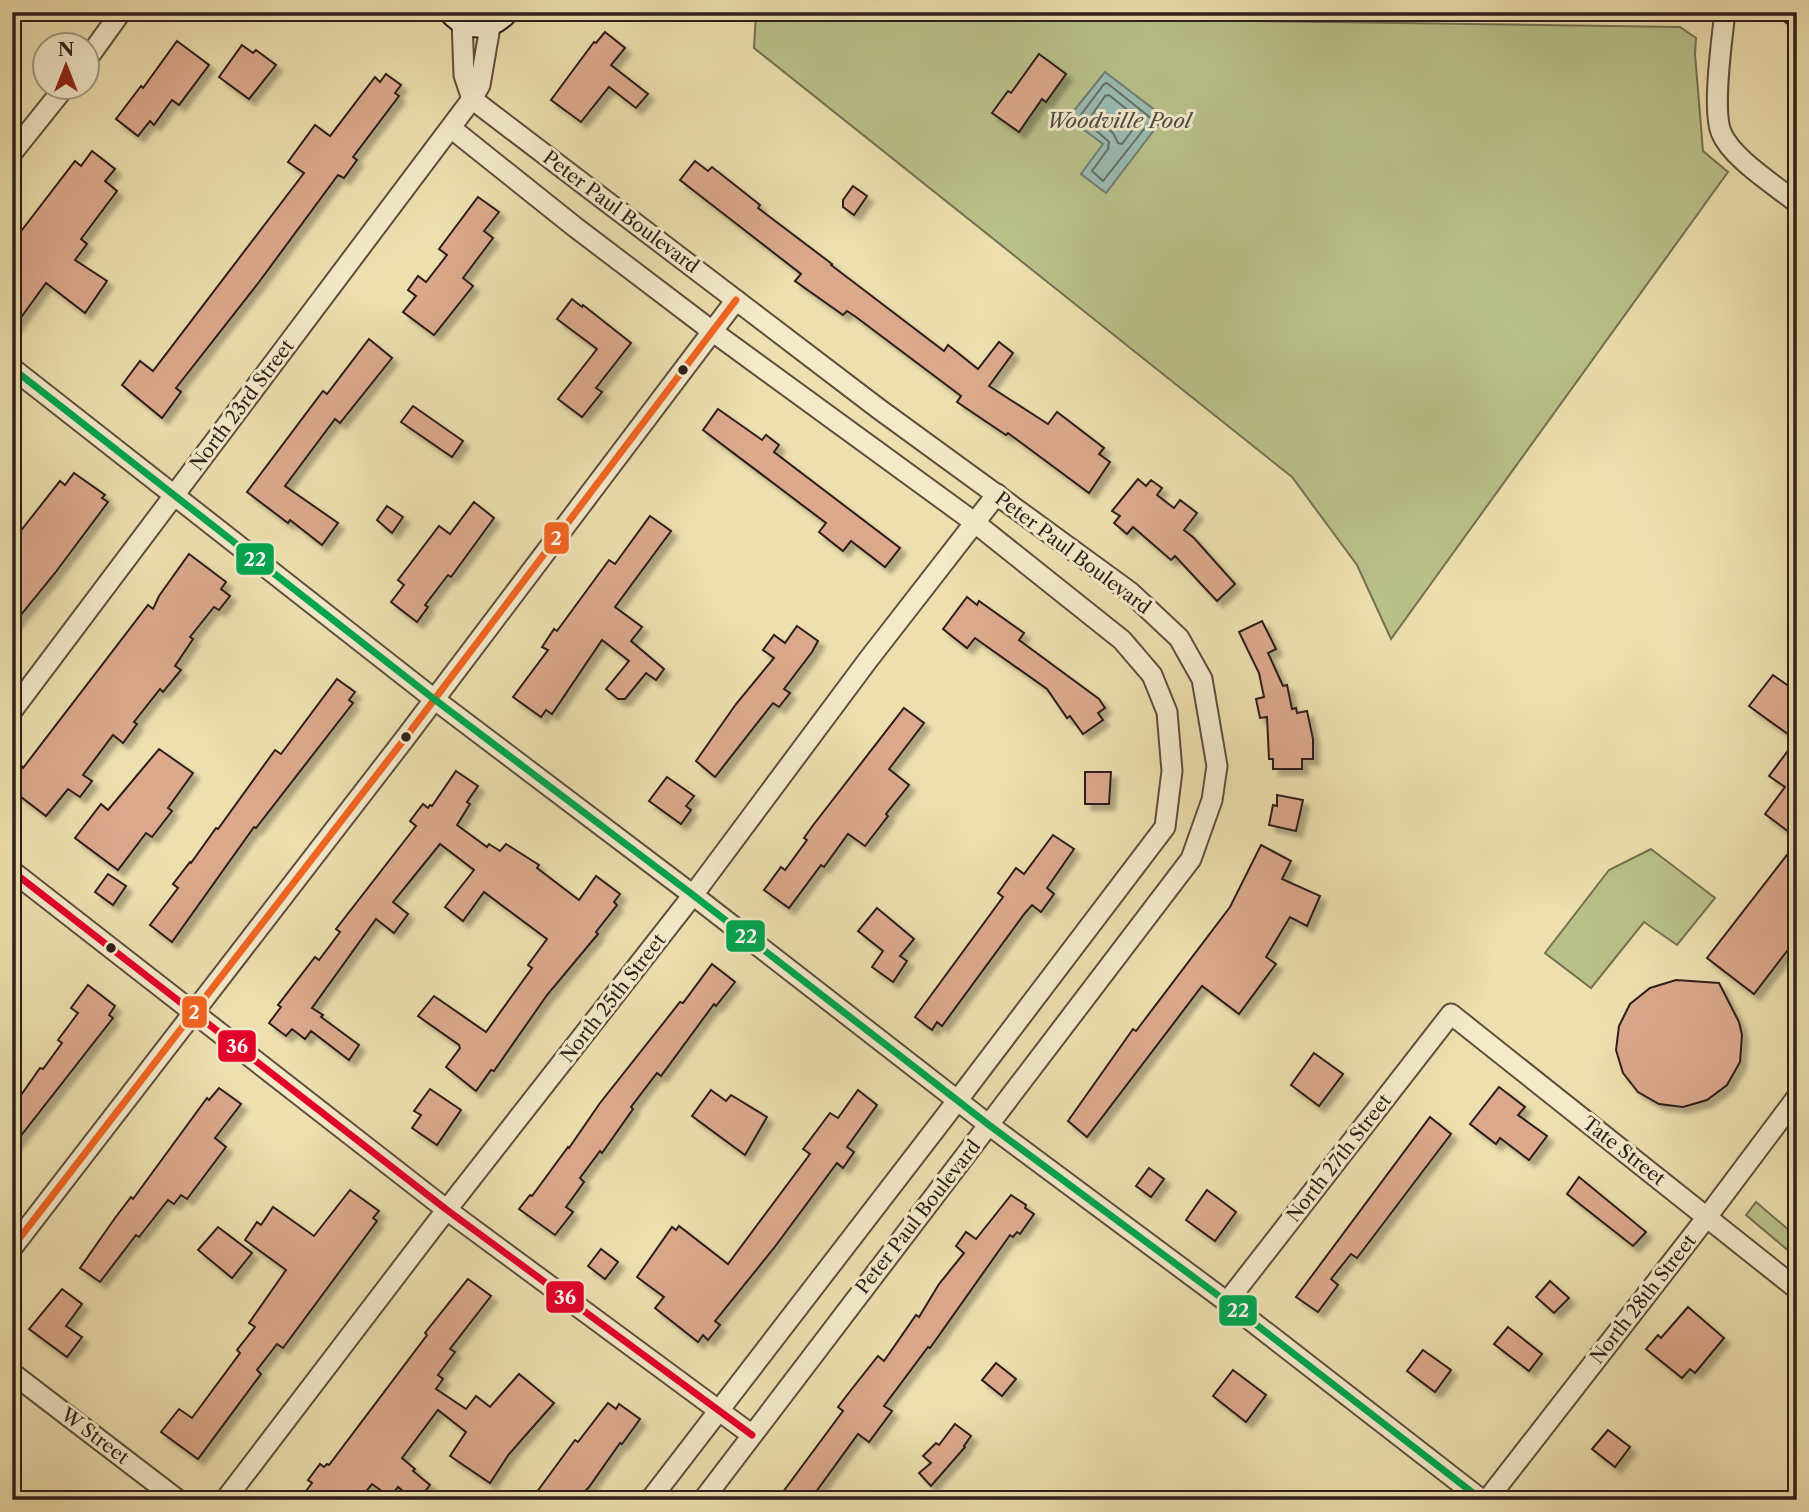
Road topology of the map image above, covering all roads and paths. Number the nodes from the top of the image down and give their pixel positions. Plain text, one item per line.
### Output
1 (121, 12) edge
2 (1725, 12) edge
3 (457, 16) edge
4 (497, 17) edge
5 (102, 38) edge
6 (472, 99) junction
7 (53, 102) edge
8 (451, 128) junction
9 (12, 153) edge
10 (1797, 203) edge
11 (736, 300) junction
12 (712, 331) junction
13 (12, 368) edge
14 (175, 494) junction
15 (997, 494) junction
16 (974, 522) junction
17 (434, 699) junction
18 (12, 710) edge
19 (12, 871) edge
20 (693, 895) junction
21 (192, 1011) junction
22 (1451, 1014) joint
23 (1797, 1097) edge
24 (957, 1101) junction
25 (989, 1125) junction
26 (447, 1210) junction
27 (1707, 1217) junction
28 (12, 1248) edge
29 (1797, 1289) edge
30 (1227, 1302) junction
31 (12, 1373) edge
32 (719, 1411) junction
33 (752, 1435) junction
34 (178, 1500) edge
35 (226, 1500) edge
36 (650, 1500) edge
37 (703, 1500) edge
38 (1485, 1500) edge

1 - 5 street
2 - 10 street
3 - 4 main road
3 - 6 street
4 - 6 street, North 23rd Street
6 - 8 street, North 23rd Street
6 - 11 street, Peter Paul Boulevard
7 - 9 street
8 - 12 street, Peter Paul Boulevard
8 - 14 street, North 23rd Street
11 - 12 street
11 - 15 street, Peter Paul Boulevard
12 - 16 street, Peter Paul Boulevard
12 - 17 street
13 - 14 street
14 - 17 street
14 - 18 street, North 23rd Street
15 - 16 street, North 25th Street
15 - 25 street, Peter Paul Boulevard
16 - 20 street, North 25th Street
16 - 24 street, Peter Paul Boulevard
17 - 20 street
17 - 21 street
19 - 21 street
20 - 24 street
20 - 26 street, North 25th Street
21 - 26 street
21 - 28 street
22 - 27 street, Tate Street
22 - 30 street, North 27th Street
23 - 27 street, North 28th Street
24 - 25 street
24 - 32 street, Peter Paul Boulevard
25 - 30 street
25 - 33 street, Peter Paul Boulevard
26 - 32 street
26 - 35 street, North 25th Street
27 - 29 street, Tate Street
27 - 38 street, North 28th Street
30 - 38 street
31 - 34 street, W Street
32 - 33 street
32 - 36 street, Peter Paul Boulevard
33 - 37 street, Peter Paul Boulevard

